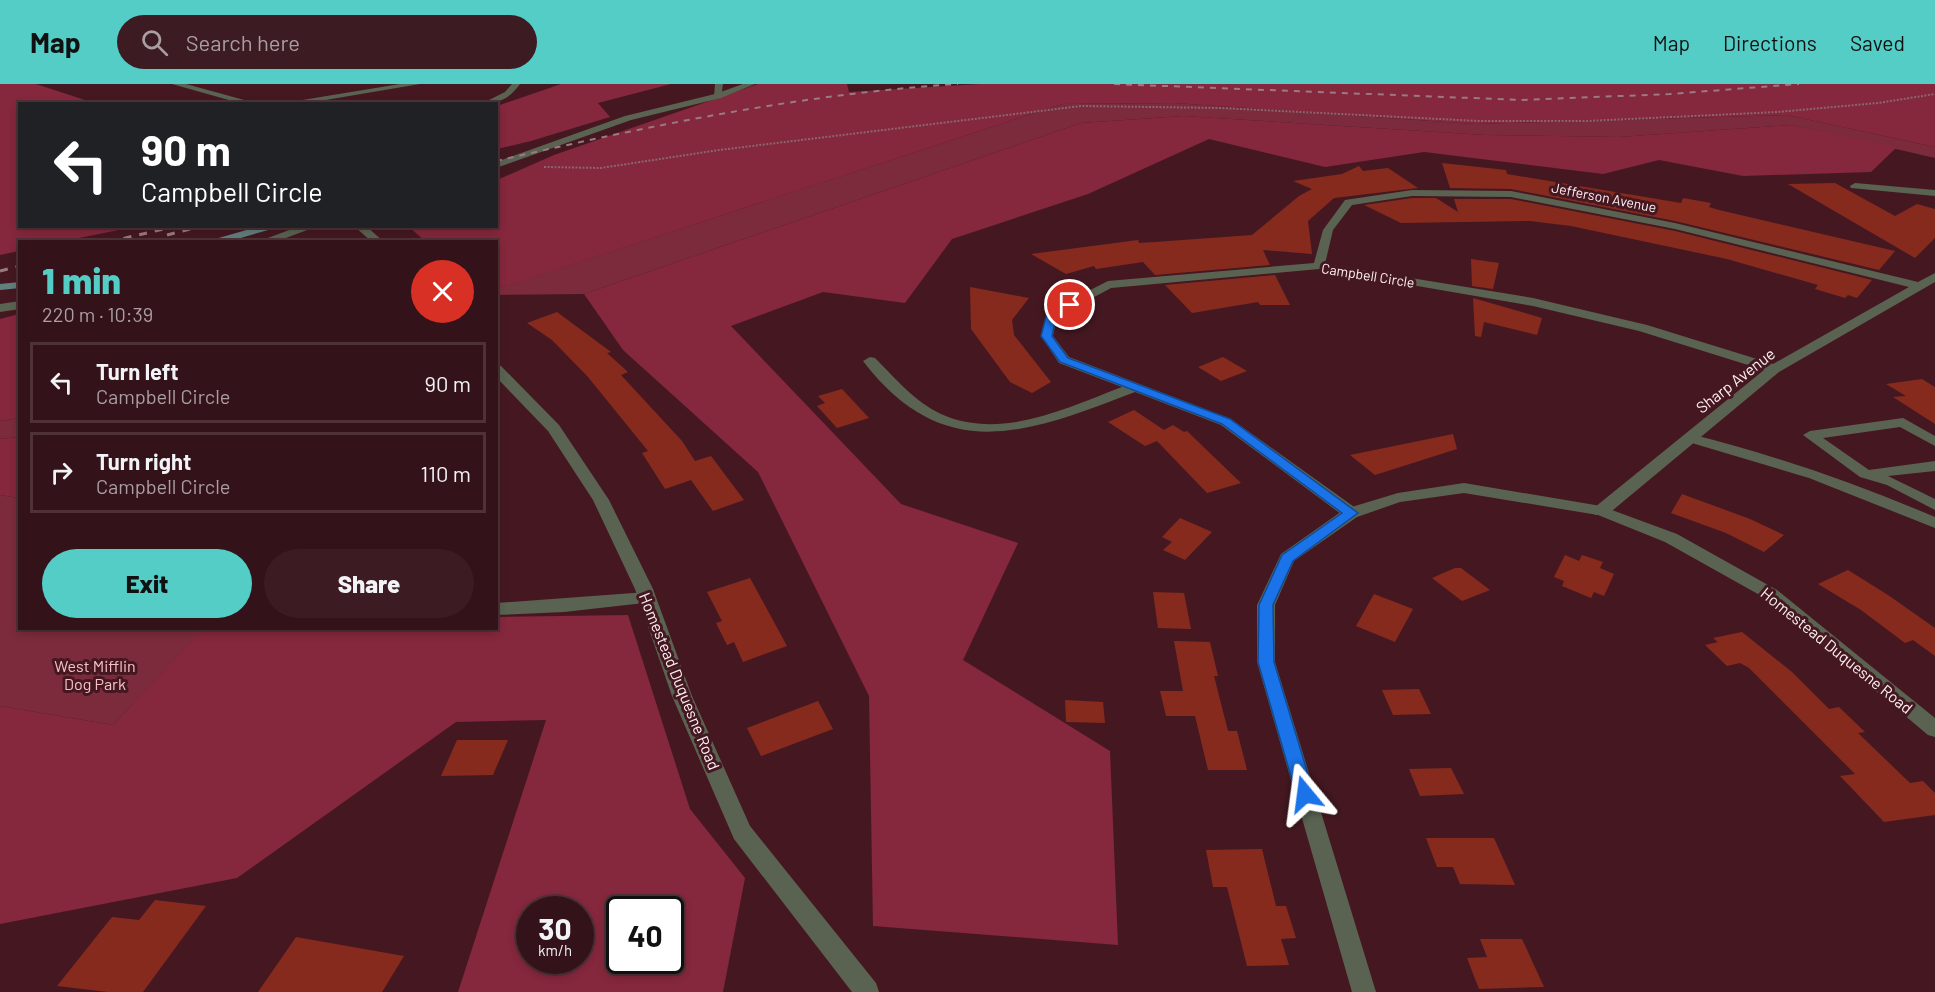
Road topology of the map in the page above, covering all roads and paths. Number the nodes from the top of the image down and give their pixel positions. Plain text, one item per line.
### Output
1 (201, 84) edge
2 (416, 84) edge
3 (516, 84) edge
4 (719, 84) edge
5 (751, 84) edge
6 (180, 85) edge
7 (1935, 94) edge
8 (718, 96) junction
9 (247, 102) edge
10 (295, 102) edge
11 (490, 102) edge
12 (507, 161) junction
13 (498, 164) edge
14 (1855, 186) dead end
15 (1935, 193) edge
16 (307, 228) edge
17 (362, 228) edge
18 (268, 240) edge
19 (376, 240) edge
20 (1319, 266) junction
21 (1935, 278) edge
22 (1920, 286) junction
23 (18, 305) edge
24 (0, 308) edge
25 (870, 361) dead end
26 (1774, 369) junction
27 (498, 371) edge
28 (1135, 387) junction
29 (1690, 438) junction
30 (1935, 442) edge
31 (1935, 466) edge
32 (1865, 474) junction
33 (1842, 483) junction
34 (1935, 505) edge
35 (1601, 511) junction
36 (1351, 513) junction
37 (1935, 523) edge
38 (647, 598) junction
39 (498, 609) edge
40 (1935, 729) edge
41 (867, 992) edge
42 (1364, 992) edge

1 - 6 street
2 - 10 street
3 - 11 street
4 - 8 street
5 - 8 street
6 - 9 street
7 - 12 path
8 - 12 street
12 - 13 street
14 - 15 street
16 - 18 street
17 - 19 street
20 - 22 street, Jefferson Avenue
20 - 26 street, Campbell Circle
20 - 28 street, Campbell Circle
21 - 22 street, Sharp Avenue
22 - 26 street, Sharp Avenue
23 - 24 street
25 - 28 street
26 - 29 street, Sharp Avenue
27 - 38 street, Homestead Duquesne Road
28 - 36 street, Campbell Circle
29 - 33 street
29 - 35 street, Sharp Avenue
30 - 32 street
31 - 32 street
32 - 33 street
32 - 34 street
33 - 37 street
35 - 36 street, Homestead Duquesne Road
35 - 40 street, Homestead Duquesne Road
36 - 42 street, Homestead Duquesne Road
38 - 39 street
38 - 41 street, Homestead Duquesne Road

